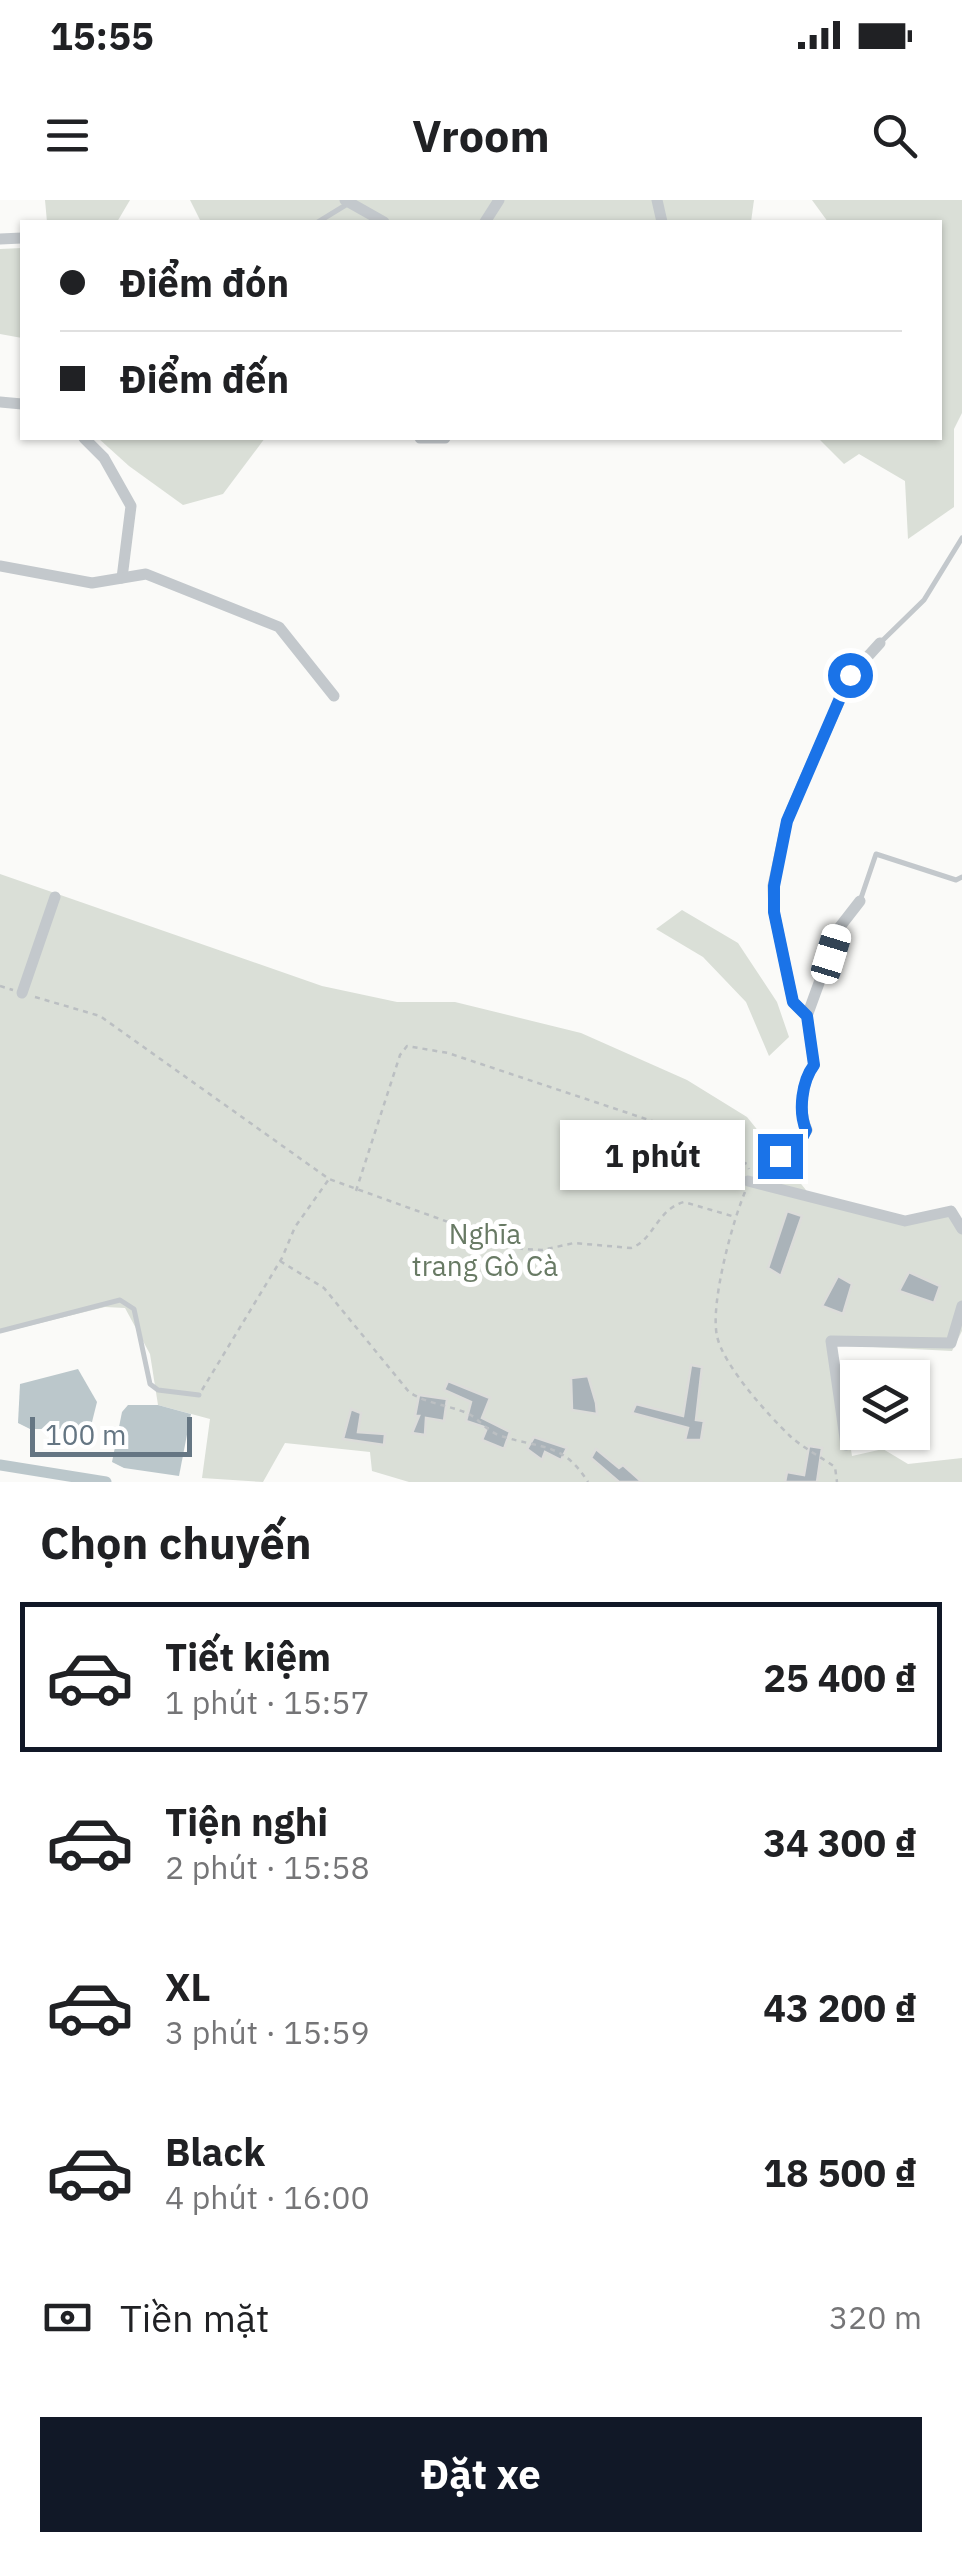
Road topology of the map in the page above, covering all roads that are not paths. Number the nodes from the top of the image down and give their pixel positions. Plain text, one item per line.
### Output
1 (347, 201) edge
2 (321, 220) edge
3 (380, 220) edge
4 (86, 440) edge
5 (962, 538) edge
6 (0, 566) edge
7 (122, 578) junction
8 (880, 643) joint
9 (334, 696) dead end
10 (962, 877) edge
11 (56, 897) dead end
12 (860, 901) junction
13 (856, 916) dead end
14 (22, 993) road end
15 (807, 1016) junction
16 (780, 1156) dead end
17 (748, 1181) road end
18 (962, 1229) edge
19 (962, 1306) edge
20 (0, 1330) edge
21 (199, 1395) road end
22 (840, 1403) edge

1 - 2 lane
1 - 3 street
4 - 7 street
5 - 8 lane
6 - 7 street
7 - 9 street
8 - 15 street
10 - 12 lane
11 - 14 street
12 - 13 lane
12 - 15 street
15 - 16 street
17 - 18 street
19 - 22 street
20 - 21 lane

